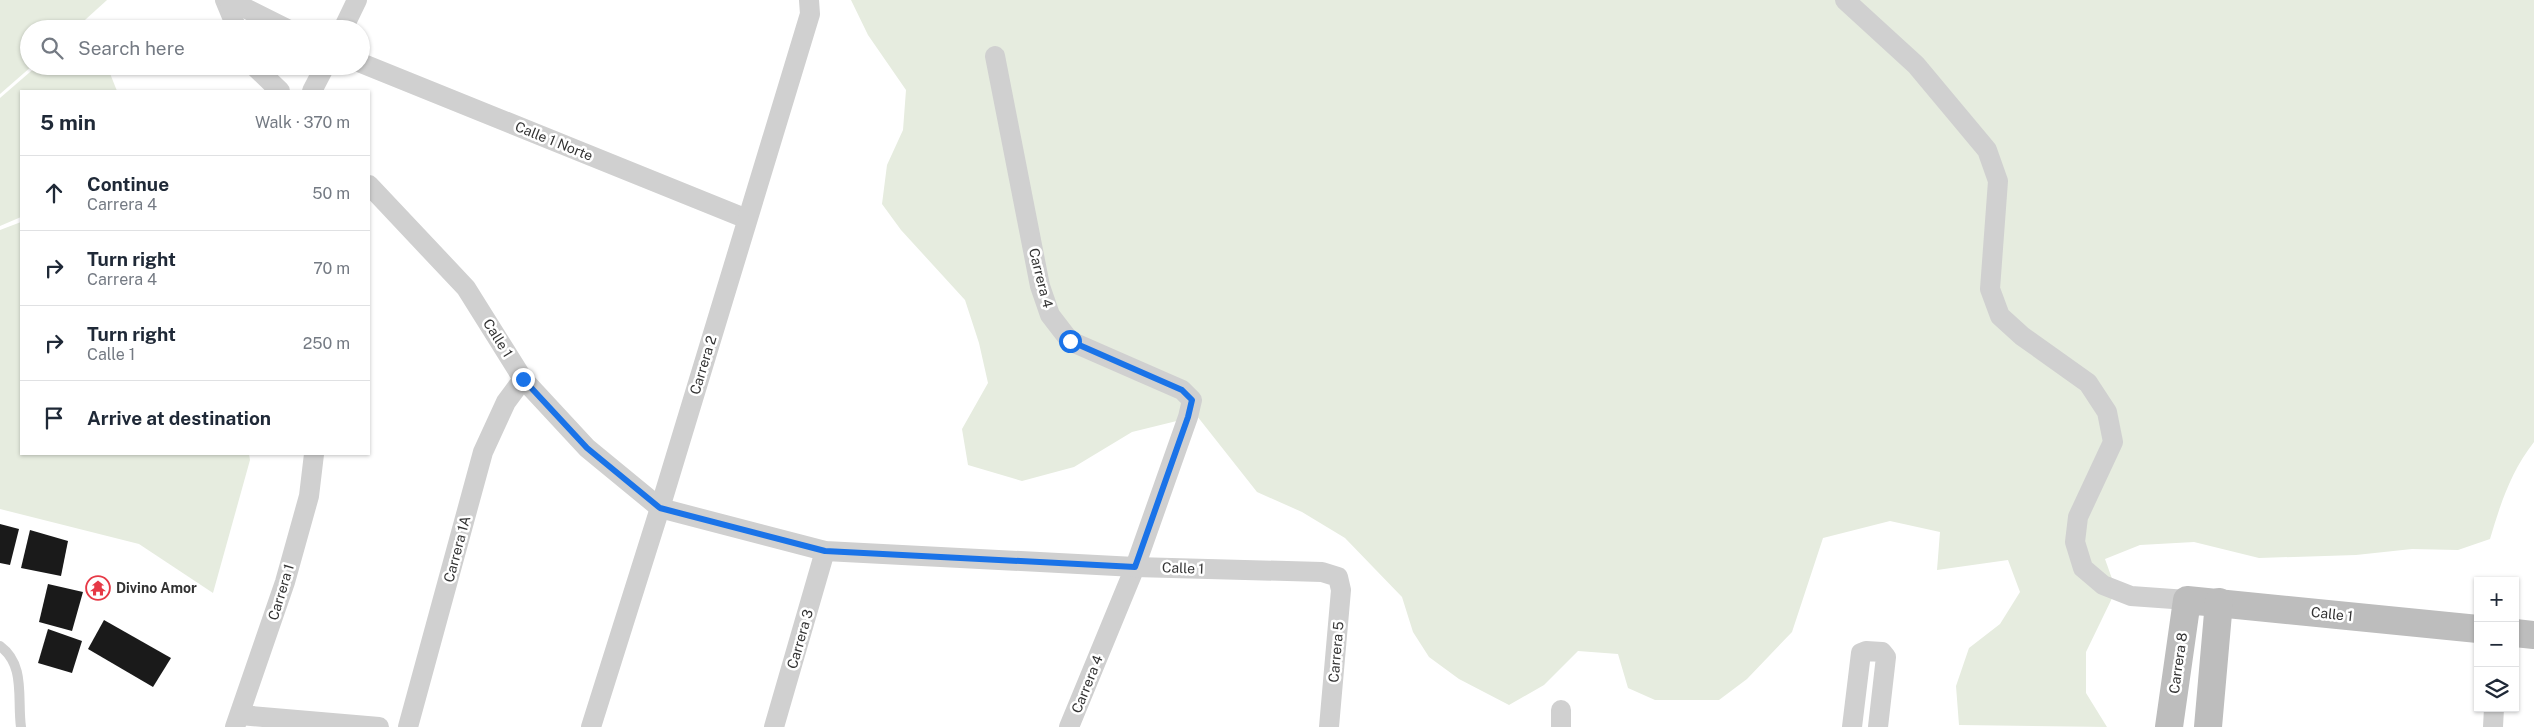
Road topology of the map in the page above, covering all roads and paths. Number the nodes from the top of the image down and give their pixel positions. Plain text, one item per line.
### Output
1 (225, 0) edge
2 (228, 0) edge
3 (356, 0) edge
4 (1845, 0) edge
5 (810, 1) edge
6 (233, 20) edge
7 (269, 20) edge
8 (347, 20) edge
9 (995, 56) dead end
10 (370, 67) edge
11 (263, 75) edge
12 (320, 75) edge
13 (279, 90) edge
14 (313, 90) edge
15 (370, 186) edge
16 (747, 219) junction
17 (523, 379) junction
18 (314, 455) edge
19 (660, 508) junction
20 (825, 551) junction
21 (1135, 567) junction
22 (1338, 577) joint
23 (2187, 600) junction
24 (2219, 602) junction
25 (2474, 629) edge
26 (2519, 633) edge
27 (2534, 635) edge
28 (0, 646) edge
29 (2494, 712) edge
30 (238, 721) edge
31 (21, 727) edge
32 (379, 727) edge
33 (408, 727) edge
34 (591, 727) edge
35 (774, 727) edge
36 (1069, 727) edge
37 (1329, 727) edge
38 (1852, 727) edge
39 (1878, 727) edge
40 (2169, 727) edge
41 (2208, 727) edge
42 (2493, 727) edge

1 - 6 street
2 - 7 street
3 - 8 street
4 - 23 street
5 - 16 street, Carrera 2
9 - 21 street, Carrera 4
10 - 16 street, Calle 1 Norte
11 - 13 street
12 - 14 street
15 - 17 street, Calle 1
16 - 19 street, Carrera 2
17 - 19 street, Calle 1
17 - 33 street, Carrera 1A
18 - 30 street, Carrera 1
19 - 20 street, Calle 1
19 - 34 street, Carrera 2
20 - 21 street, Calle 1
20 - 35 street, Carrera 3
21 - 22 street, Calle 1
21 - 36 street, Carrera 4
22 - 37 street, Carrera 5
23 - 24 street, Calle 1
23 - 40 street, Carrera 8
24 - 25 street, Calle 1
24 - 41 street
26 - 27 street
28 - 31 lane
29 - 42 street
30 - 32 street
38 - 39 street

